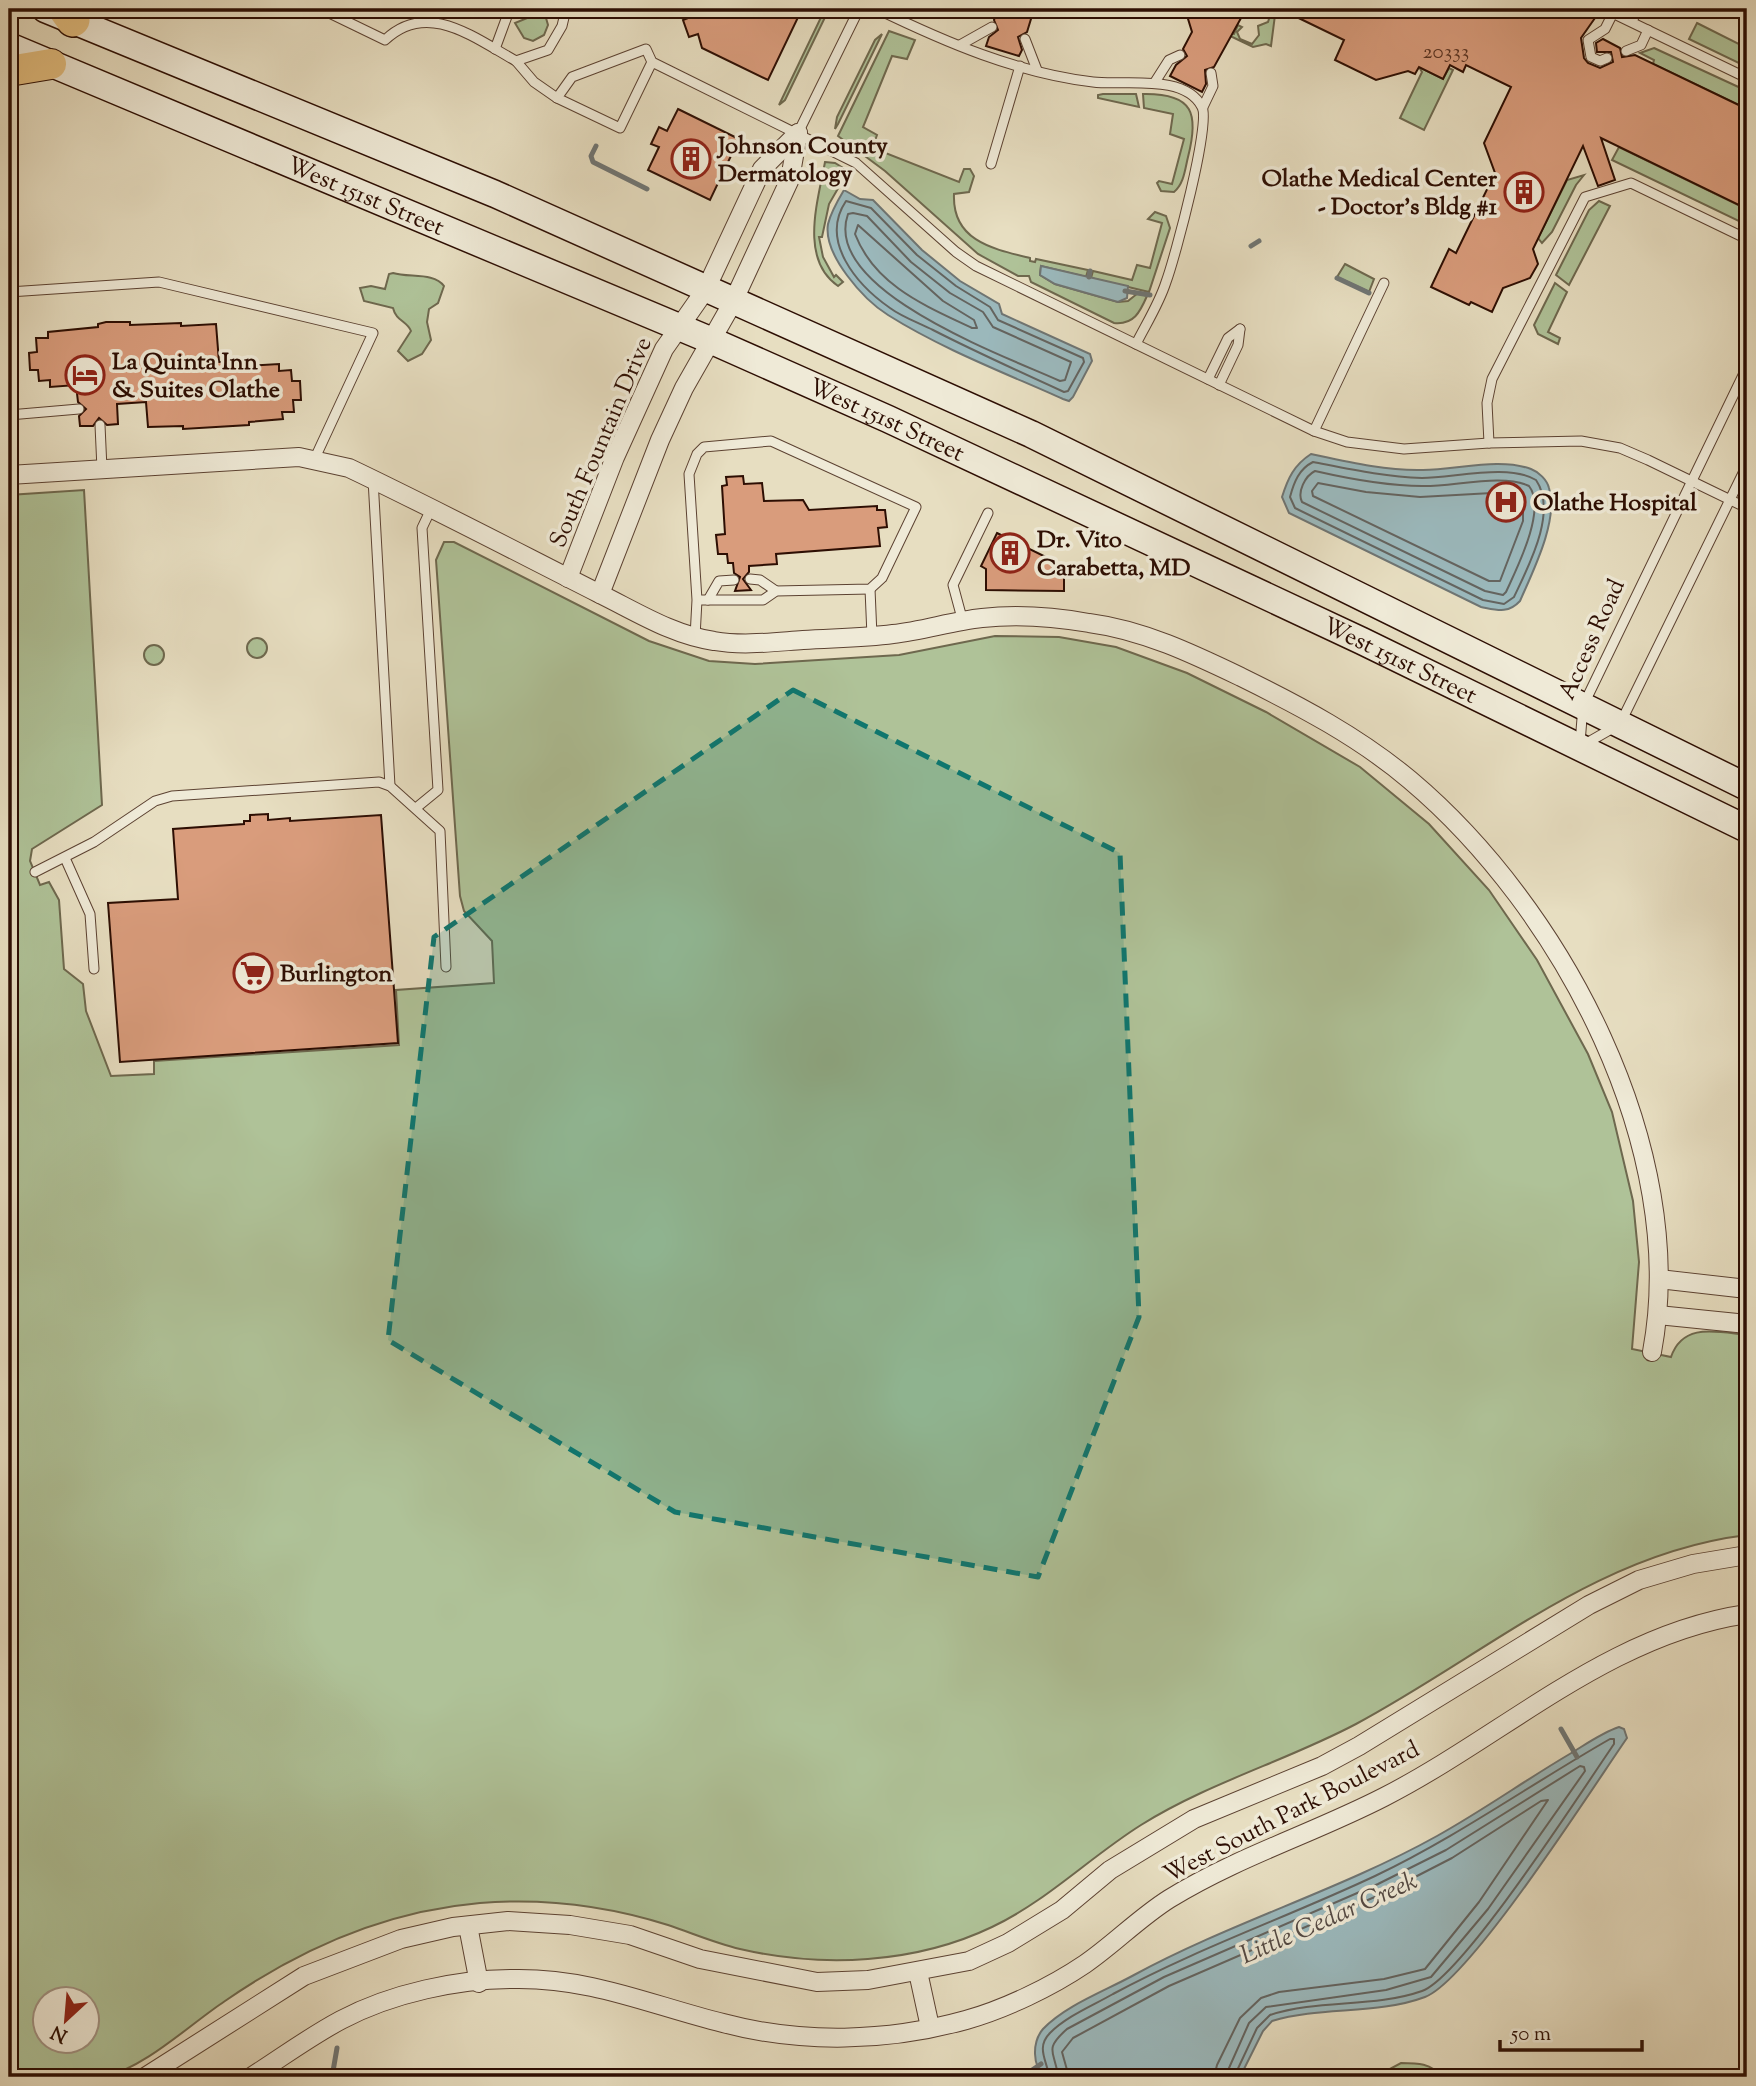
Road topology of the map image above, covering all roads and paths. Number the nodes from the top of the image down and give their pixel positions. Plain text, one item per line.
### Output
1 (321, 9) edge
2 (566, 9) edge
3 (859, 9) edge
4 (877, 9) edge
5 (1638, 9) edge
6 (509, 11) dead end
7 (1608, 11) edge
8 (61, 13) edge
9 (1632, 21) junction
10 (992, 27) dead end
11 (1648, 30) junction
12 (1025, 39) dead end
13 (9, 46) edge
14 (960, 46) junction
15 (495, 49) junction
16 (1626, 51) dead end
17 (1180, 55) dead end
18 (1607, 58) dead end
19 (516, 61) junction
20 (652, 62) junction
21 (51, 64) junction
22 (1020, 66) junction
23 (1037, 70) junction
24 (9, 71) edge
25 (1211, 73) dead end
26 (1747, 78) edge
27 (1155, 82) junction
28 (557, 98) junction
29 (1203, 107) junction
30 (798, 133) junction
31 (991, 164) dead end
32 (1747, 239) edge
33 (1384, 283) dead end
34 (706, 289) junction
35 (9, 292) edge
36 (733, 302) junction
37 (678, 326) junction
38 (710, 340) junction
39 (1136, 344) junction
40 (1747, 366) edge
41 (1208, 379) junction
42 (1219, 385) junction
43 (79, 409) dead end
44 (9, 415) edge
45 (100, 425) dead end
46 (1314, 431) junction
47 (1489, 443) junction
48 (315, 458) junction
49 (1747, 465) edge
50 (102, 469) junction
51 (9, 475) edge
52 (373, 479) junction
53 (1692, 481) junction
54 (1730, 500) junction
55 (1747, 508) edge
56 (431, 509) junction
57 (989, 513) dead end
58 (568, 578) junction
59 (750, 579) dead end
60 (734, 580) dead end
61 (870, 589) junction
62 (776, 591) junction
63 (600, 594) junction
64 (703, 600) junction
65 (963, 622) junction
66 (872, 636) junction
67 (695, 637) junction
68 (1583, 706) junction
69 (1620, 724) junction
70 (1580, 746) junction
71 (390, 786) junction
72 (1747, 787) edge
73 (416, 808) junction
74 (1747, 829) edge
75 (65, 858) junction
76 (35, 872) dead end
77 (446, 967) dead end
78 (94, 969) dead end
79 (1659, 1279) junction
80 (1747, 1289) edge
81 (1658, 1315) junction
82 (1747, 1324) edge
83 (1651, 1352) dead end
84 (1747, 1555) edge
85 (1747, 1614) edge
86 (468, 1926) junction
87 (918, 1972) junction
88 (479, 1983) junction
89 (930, 2027) junction
90 (145, 2077) edge
91 (251, 2077) edge

1 - 15 lane
2 - 19 lane
3 - 30 lane
4 - 14 lane
5 - 9 lane
6 - 15 lane
7 - 9 lane
7 - 18 lane
8 - 34 main road, West 151st Street
9 - 11 lane
10 - 14 lane
11 - 16 lane
11 - 26 lane
12 - 23 lane
13 - 21 main road, West 151st Street
14 - 22 lane
15 - 19 lane
17 - 27 lane
19 - 28 lane
20 - 28 lane
20 - 28 lane
20 - 30 lane
21 - 24 highway
21 - 37 main road, West 151st Street
22 - 23 lane
22 - 31 lane
23 - 27 lane
25 - 29 lane
27 - 29 lane
29 - 39 lane
30 - 34 street
30 - 36 street
30 - 39 lane
32 - 47 lane
33 - 46 lane
34 - 36 main road, West 151st Street
34 - 37 street
35 - 48 lane
36 - 38 street
36 - 68 main road, West 151st Street
37 - 38 main road, West 151st Street
37 - 58 street, South Fountain Drive
38 - 63 street
38 - 70 main road, West 151st Street
39 - 41 lane
40 - 53 lane, Access Road
41 - 42 lane
41 - 42 lane
42 - 46 lane
43 - 44 lane
45 - 50 lane
46 - 47 lane
47 - 53 lane
48 - 50 street
48 - 52 street
49 - 54 lane
50 - 51 street
52 - 56 street
52 - 71 lane
53 - 54 lane
53 - 68 lane, Access Road
54 - 55 lane
54 - 69 lane
56 - 58 street
56 - 73 lane
57 - 65 lane
58 - 63 street
59 - 62 lane
60 - 64 lane
61 - 62 lane
61 - 64 lane
61 - 66 lane
62 - 64 lane
63 - 67 street
64 - 67 lane
65 - 66 street
65 - 79 street
66 - 67 street
68 - 69 main road, West 151st Street
68 - 70 lane, Access Road
69 - 70 lane
69 - 72 main road, West 151st Street
70 - 74 main road, West 151st Street
71 - 73 lane
71 - 75 lane
73 - 77 lane
75 - 76 lane
75 - 78 lane
79 - 80 street
79 - 81 street
81 - 82 street
81 - 83 street
84 - 87 street, West South Park Boulevard
85 - 89 street, West South Park Boulevard
86 - 87 street, West South Park Boulevard
86 - 88 street
86 - 90 street, West South Park Boulevard
87 - 89 street
88 - 89 street, West South Park Boulevard
88 - 91 street, West South Park Boulevard

